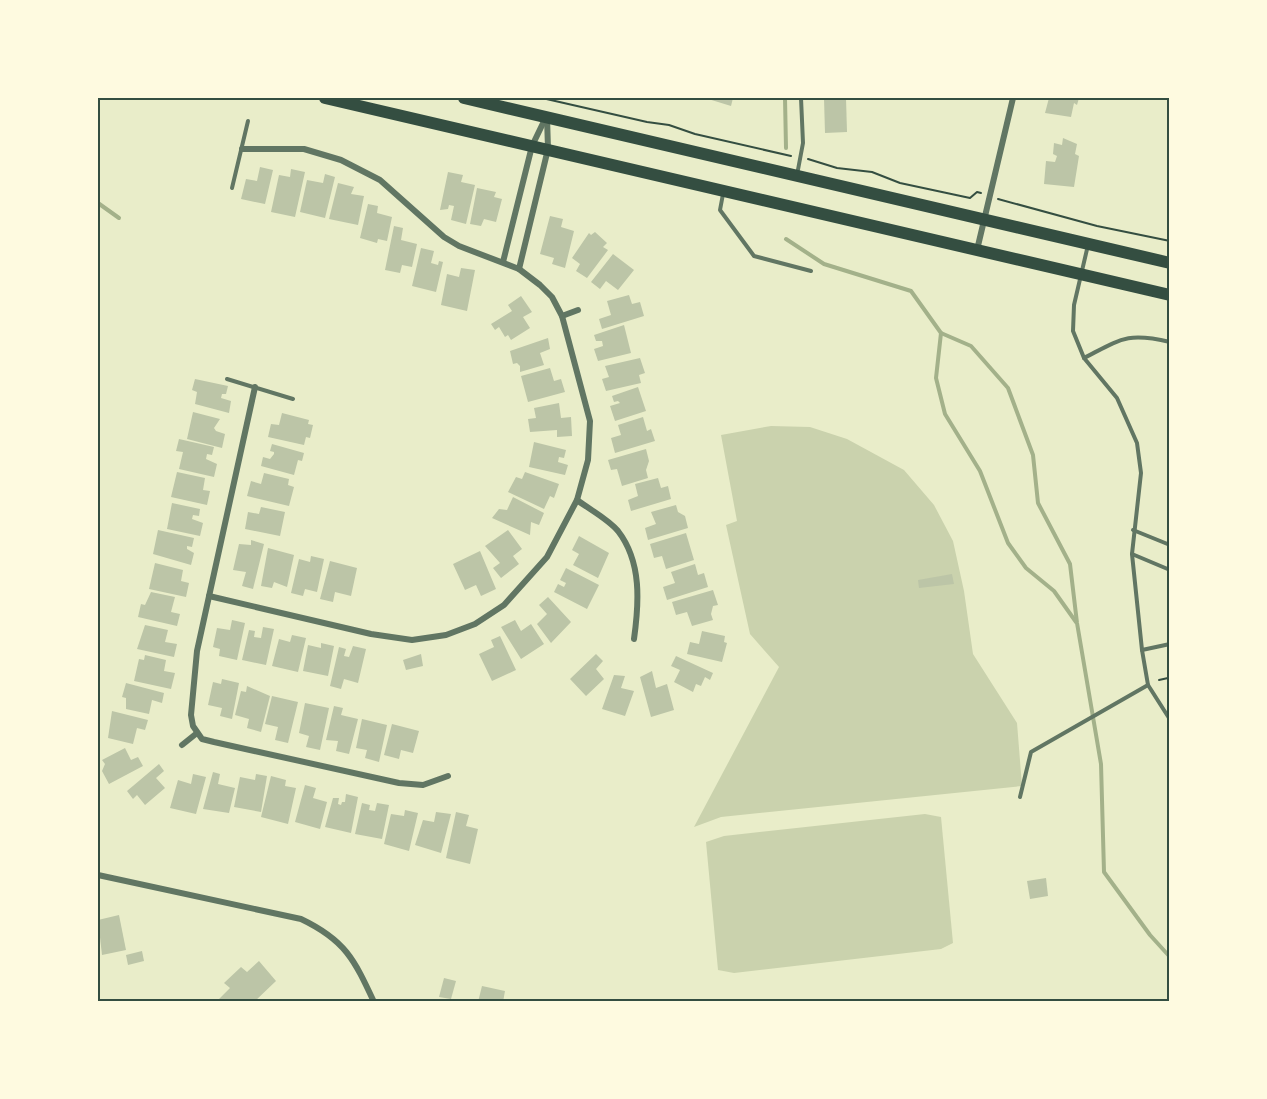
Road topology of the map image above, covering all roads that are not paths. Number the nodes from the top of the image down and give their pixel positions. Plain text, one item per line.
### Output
1 (325, 98) edge
2 (464, 98) edge
3 (801, 98) edge
4 (1014, 98) edge
5 (546, 117) junction
6 (248, 121) dead end
7 (531, 146) junction
8 (242, 149) junction
9 (548, 149) junction
10 (797, 176) junction
11 (232, 188) dead end
12 (724, 190) junction
13 (985, 220) junction
14 (1088, 244) junction
15 (977, 250) junction
16 (504, 262) junction
17 (1170, 263) edge
18 (519, 269) junction
19 (811, 272) dead end
20 (1081, 275) junction
21 (1170, 295) edge
22 (578, 310) dead end
23 (562, 316) junction
24 (1170, 342) edge
25 (1084, 358) junction
26 (227, 379) dead end
27 (255, 387) junction
28 (293, 399) dead end
29 (577, 500) junction
30 (1133, 530) junction
31 (1170, 545) edge
32 (1132, 554) junction
33 (1170, 570) edge
34 (209, 596) junction
35 (634, 639) dead end
36 (1170, 644) edge
37 (1142, 650) junction
38 (1148, 685) junction
39 (1169, 718) edge
40 (196, 733) junction
41 (182, 745) dead end
42 (448, 776) dead end
43 (1020, 797) dead end
44 (98, 875) edge
45 (374, 1002) edge

1 - 7 main road
2 - 5 main road
3 - 10 lane
4 - 13 street
5 - 7 street
5 - 9 street
5 - 10 main road
6 - 8 lane
7 - 9 main road
7 - 16 street
8 - 11 lane
8 - 16 street
9 - 12 main road
9 - 18 street
10 - 13 main road
12 - 15 main road
12 - 19 lane
13 - 14 main road
13 - 15 street
14 - 17 main road
14 - 20 lane
15 - 20 main road
16 - 18 street
18 - 23 street
20 - 21 main road
20 - 25 lane
22 - 23 street
23 - 29 street
24 - 25 lane
25 - 30 lane
26 - 27 lane
27 - 28 lane
27 - 34 street
29 - 34 street
29 - 35 street
30 - 31 lane
30 - 32 lane
32 - 33 lane
32 - 37 lane
34 - 40 street
36 - 37 lane
37 - 38 lane
38 - 39 lane
38 - 43 lane
40 - 41 street
40 - 42 street
44 - 45 street

